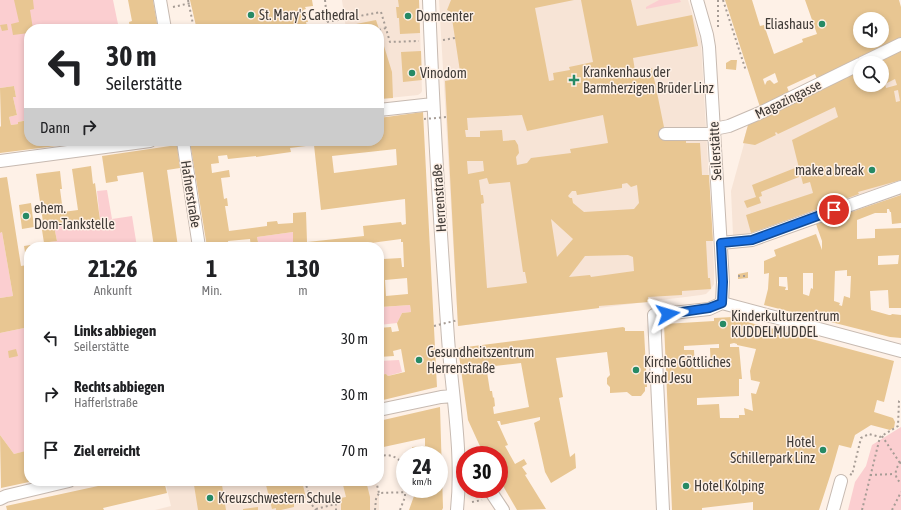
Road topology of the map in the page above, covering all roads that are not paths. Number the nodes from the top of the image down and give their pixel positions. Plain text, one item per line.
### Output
1 (429, 0) edge
2 (697, 0) edge
3 (163, 4) edge
4 (165, 24) edge
5 (901, 44) edge
6 (876, 56) edge
7 (853, 67) edge
8 (433, 104) junction
9 (384, 109) edge
10 (714, 131) junction
11 (665, 134) dead end
12 (114, 146) edge
13 (184, 146) edge
14 (0, 162) edge
15 (901, 187) edge
16 (198, 242) edge
17 (721, 243) junction
18 (722, 303) junction
19 (901, 351) edge
20 (453, 396) junction
21 (384, 409) edge
22 (461, 446) edge
23 (844, 477) road end
24 (48, 486) edge
25 (458, 498) edge
26 (491, 498) edge
27 (0, 499) edge
28 (457, 510) edge
29 (503, 510) edge
30 (662, 510) edge
31 (833, 510) edge

1 - 8 street, Herrenstraße
2 - 10 street, Seilerstätte
3 - 4 street
5 - 6 street, Magazingasse
7 - 10 street, Magazingasse
8 - 9 street
8 - 20 street, Herrenstraße
10 - 11 street, Magazingasse
10 - 17 street, Seilerstätte
12 - 14 street
13 - 16 street, Hafnerstraße
15 - 17 street
17 - 18 street, Seilerstätte
18 - 19 street
18 - 30 street
20 - 21 street
20 - 22 street, Herrenstraße
23 - 31 street
24 - 27 street
25 - 28 street, Herrenstraße
26 - 29 street

